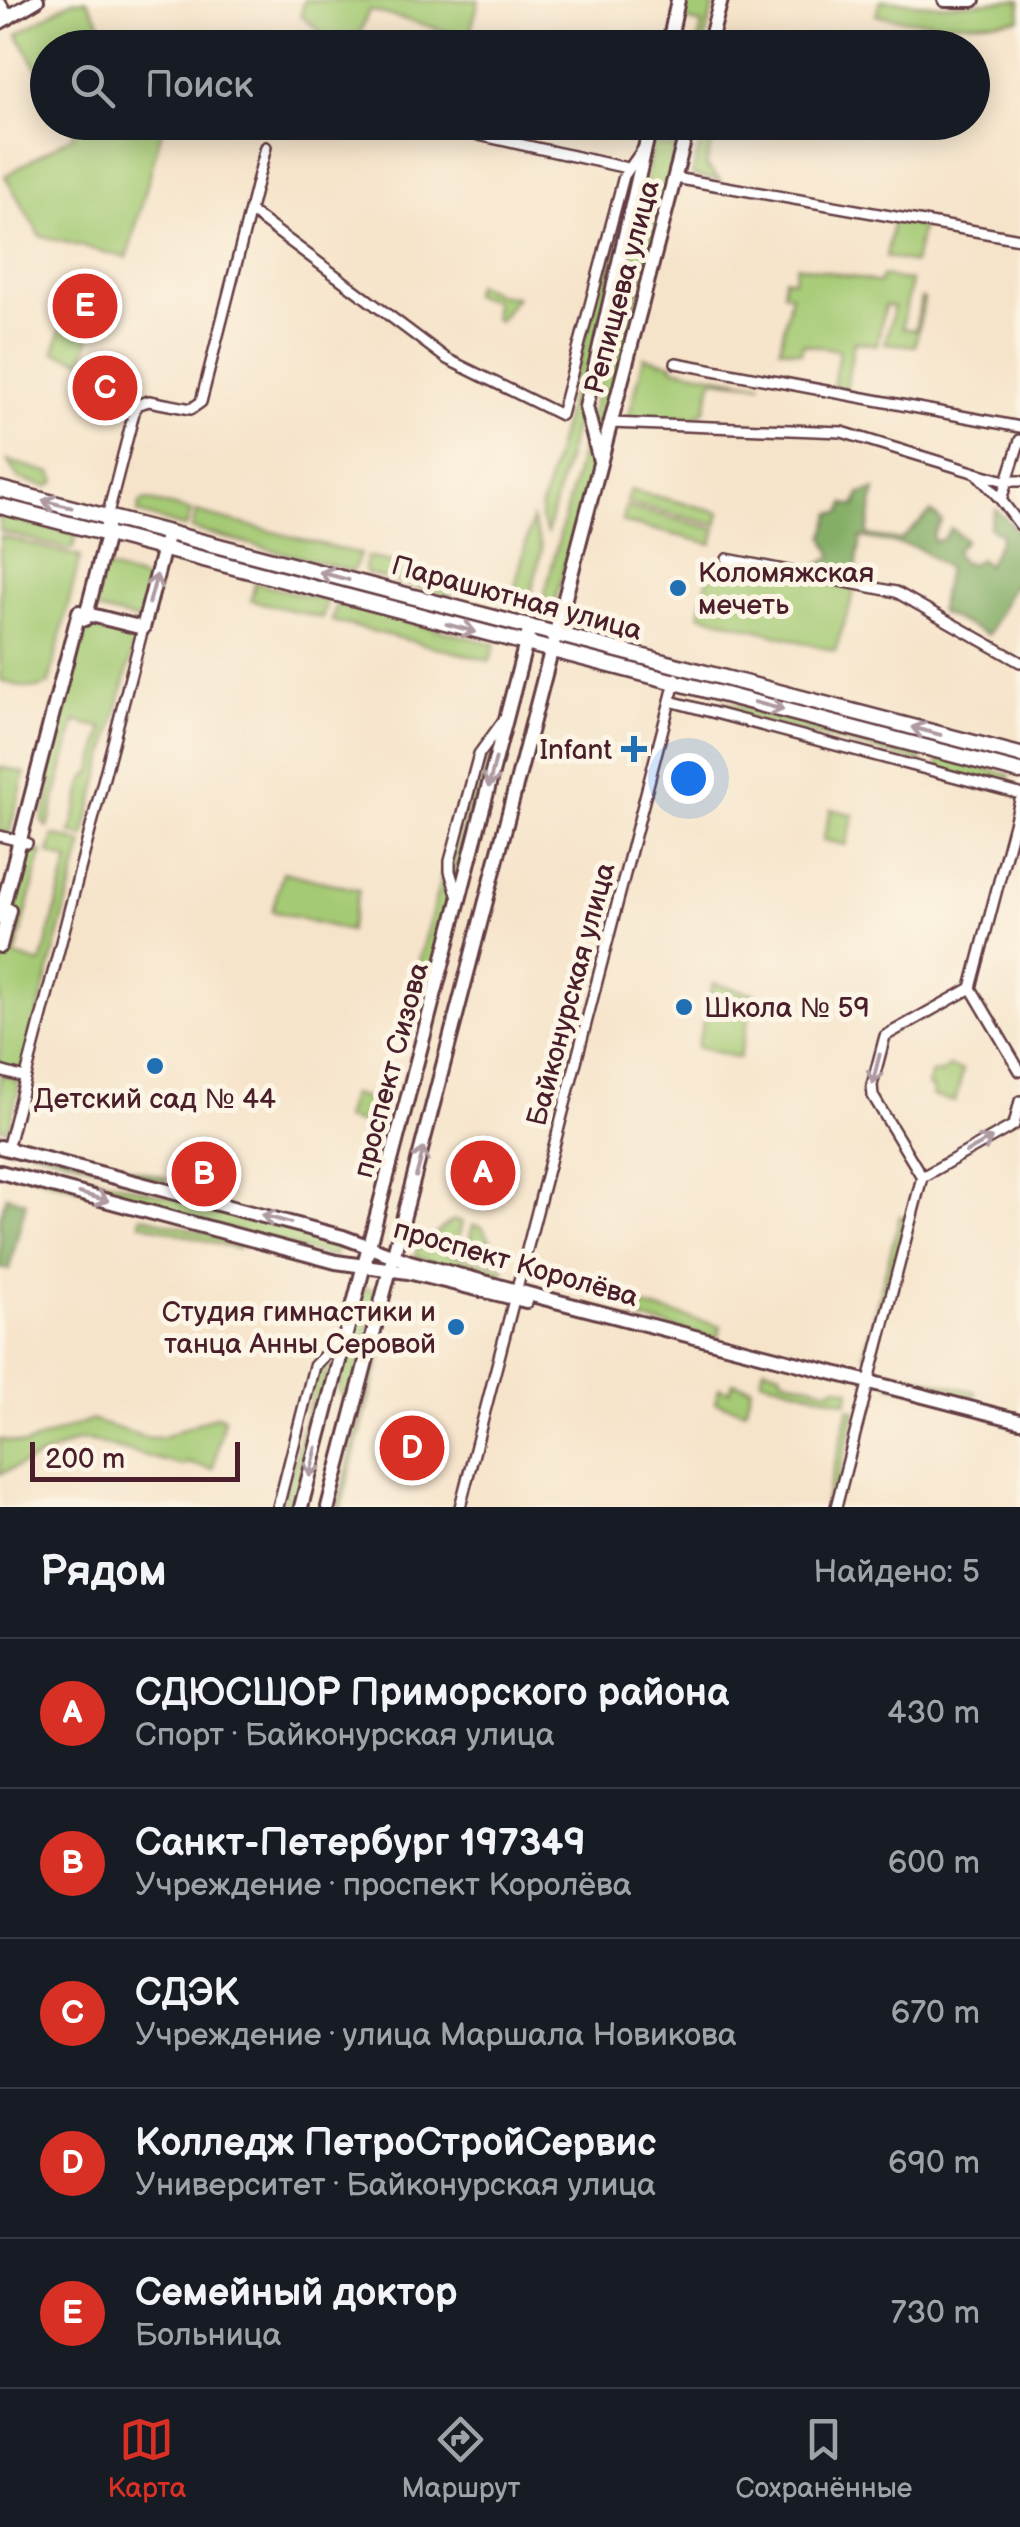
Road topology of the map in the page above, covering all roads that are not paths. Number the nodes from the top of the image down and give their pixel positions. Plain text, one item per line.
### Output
1 (38, 0) edge
2 (678, 0) edge
3 (721, 0) edge
4 (945, 0) edge
5 (973, 0) edge
6 (0, 5) edge
7 (4, 20) edge
8 (672, 30) edge
9 (713, 30) edge
10 (501, 140) edge
11 (647, 140) edge
12 (684, 140) edge
13 (646, 145) junction
14 (266, 147) dead end
15 (626, 168) junction
16 (675, 178) junction
17 (250, 212) junction
18 (1020, 239) edge
19 (676, 363) dead end
20 (611, 423) junction
21 (1020, 427) edge
22 (1020, 440) edge
23 (600, 463) junction
24 (976, 473) junction
25 (1005, 481) junction
26 (1020, 481) edge
27 (0, 489) edge
28 (1000, 500) junction
29 (0, 506) edge
30 (107, 516) junction
31 (1020, 526) edge
32 (168, 532) junction
33 (107, 535) junction
34 (164, 550) junction
35 (728, 559) dead end
36 (82, 613) junction
37 (530, 627) junction
38 (143, 628) junction
39 (556, 633) junction
40 (525, 644) junction
41 (552, 651) junction
42 (1020, 662) edge
43 (679, 666) junction
44 (675, 682) junction
45 (670, 701) junction
46 (856, 712) junction
47 (508, 714) junction
48 (854, 728) junction
49 (926, 747) junction
50 (1020, 755) edge
51 (931, 769) junction
52 (1020, 772) edge
53 (1020, 797) edge
54 (476, 835) junction
55 (0, 836) edge
56 (23, 842) junction
57 (504, 842) junction
58 (459, 903) junction
59 (0, 917) edge
60 (0, 946) edge
61 (972, 988) junction
62 (0, 1071) edge
63 (1020, 1071) edge
64 (415, 1072) junction
65 (26, 1078) junction
66 (442, 1079) junction
67 (1020, 1101) edge
68 (1017, 1126) edge
69 (3, 1148) edge
70 (1, 1174) edge
71 (922, 1177) junction
72 (370, 1246) junction
73 (394, 1264) junction
74 (364, 1266) junction
75 (516, 1294) junction
76 (346, 1332) junction
77 (868, 1386) junction
78 (329, 1399) junction
79 (354, 1406) junction
80 (1020, 1421) edge
81 (1020, 1429) edge
82 (278, 1507) edge
83 (301, 1507) edge
84 (328, 1507) edge
85 (460, 1507) edge
86 (836, 1507) edge

1 - 7 main road
2 - 8 main road
3 - 9 main road
4 - 5 main road
6 - 7 main road
10 - 15 street
11 - 13 main road, Репищева улица
12 - 16 main road, Репищева улица
13 - 15 street
13 - 23 main road, Репищева улица
14 - 17 street
15 - 17 street
16 - 18 street
16 - 20 main road, Репищева улица
17 - 30 street
19 - 21 street
20 - 23 main road, Репищева улица
20 - 24 street
22 - 25 street
23 - 39 main road, Репищева улица
24 - 25 street
24 - 28 street
25 - 26 street
25 - 28 street
30 -> 27 main road, Парашютная улица
28 - 31 street
29 - 33 main road, Парашютная улица
30 - 32 main road, Парашютная улица
30 - 33 main road
32 - 34 main road
37 -> 32 main road, Парашютная улица
33 - 34 main road, Парашютная улица
33 - 36 main road
38 -> 34 main road
34 -> 40 main road, Парашютная улица
35 - 42 street
36 - 38 main road
36 - 56 main road
37 - 39 main road, Парашютная улица
37 - 40 main road
38 - 65 street
39 - 41 main road, Репищева улица
39 - 43 main road, Парашютная улица
40 - 41 main road, Парашютная улица
40 - 47 main road, проспект Сизова
41 - 44 main road, Парашютная улица
41 - 57 main road, проспект Сизова
43 - 44 street, Байконурская улица
43 - 46 main road, Парашютная улица
44 - 45 street, Байконурская улица
44 -> 48 main road, Парашютная улица
45 - 51 street
45 - 75 street, Байконурская улица
46 - 48 main road
50 -> 46 main road, Парашютная улица
47 -> 54 main road, проспект Сизова
47 - 58 street
48 - 49 main road, Парашютная улица
49 - 51 street
49 - 52 main road, Парашютная улица
51 - 53 street
53 - 61 street
54 - 57 main road
54 - 58 main road, проспект Сизова
55 - 56 street
56 - 59 main road
56 - 60 main road
57 - 66 main road, проспект Сизова
58 - 64 main road, проспект Сизова
61 - 63 street
61 -> 71 street
62 - 65 street
64 - 66 main road
64 - 72 main road, проспект Сизова
65 - 69 street
73 -> 66 main road, проспект Сизова
67 - 68 street
71 -> 68 street
72 -> 69 main road, проспект Королёва
70 -> 74 main road, проспект Королёва
71 - 77 street
72 - 73 main road, проспект Королёва
72 - 74 main road, проспект Сизова
73 - 74 main road, проспект Королёва
73 - 75 main road, проспект Королёва
73 - 79 main road, проспект Сизова
74 - 76 main road, проспект Сизова
75 - 77 main road, проспект Королёва
75 - 85 street, Байконурская улица
76 - 78 main road, проспект Сизова
76 - 82 street
77 - 80 main road, проспект Королёва
77 - 81 main road, проспект Королёва
77 - 86 street
78 - 79 main road
78 -> 83 main road, проспект Сизова
79 - 84 main road, проспект Сизова

